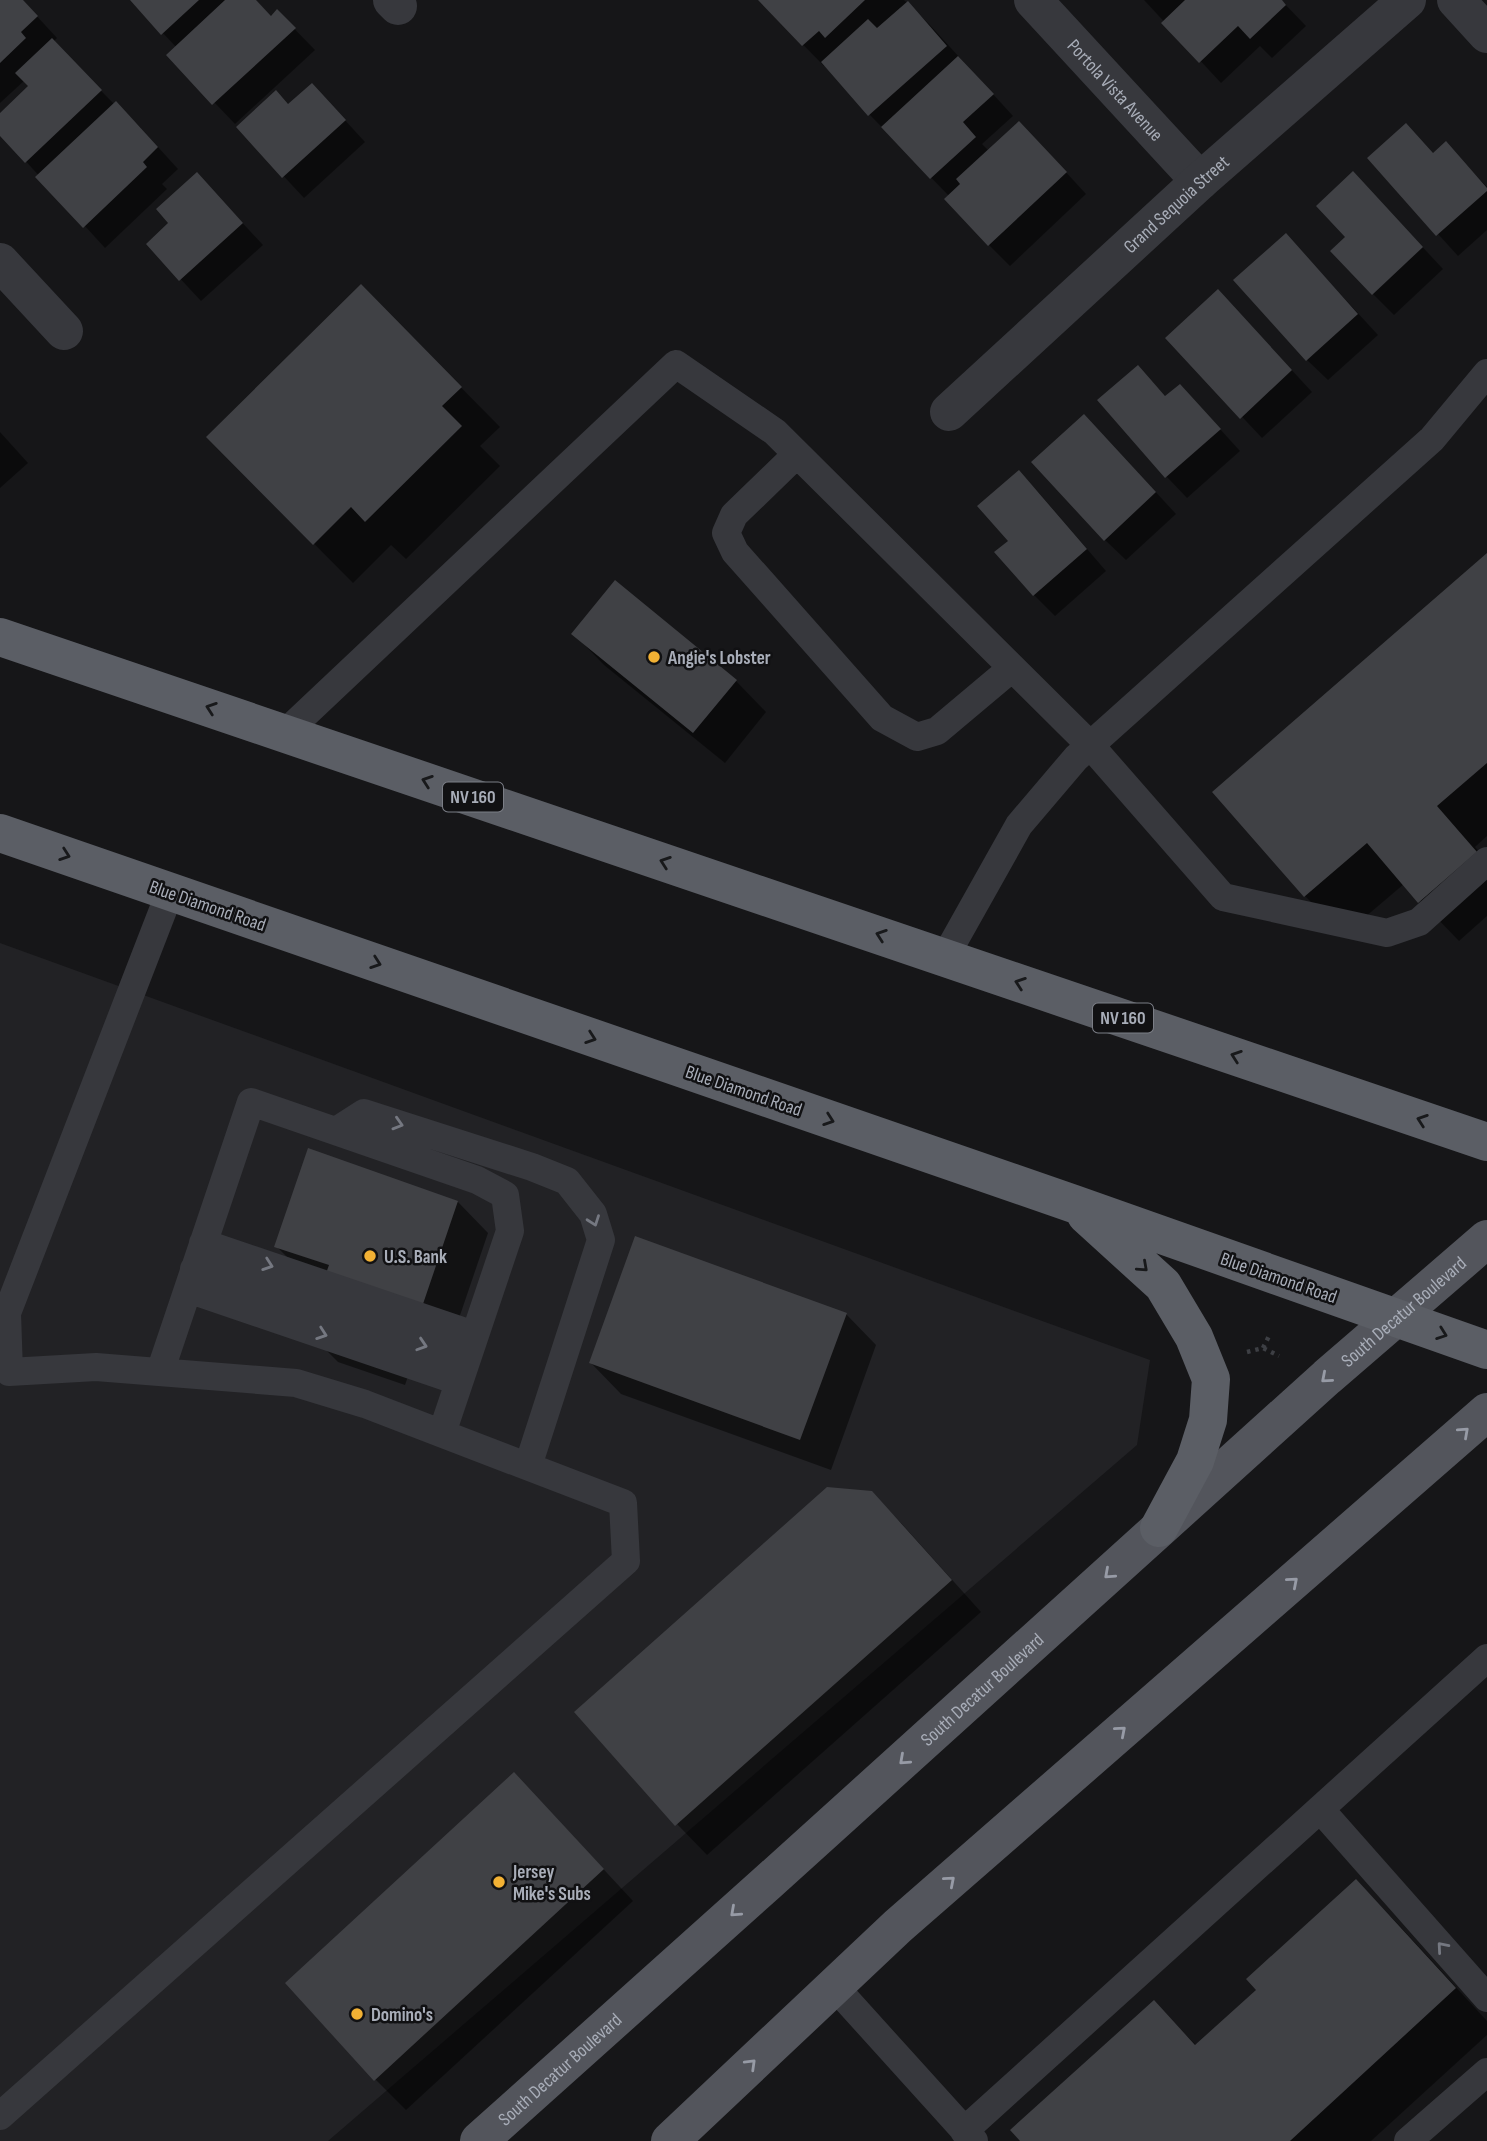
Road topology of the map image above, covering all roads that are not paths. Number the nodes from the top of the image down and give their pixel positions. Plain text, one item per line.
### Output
1 (1033, 0) edge
2 (1407, 0) edge
3 (1456, 0) edge
4 (1487, 34) edge
5 (1200, 181) junction
6 (0, 262) edge
7 (64, 331) dead end
8 (1487, 373) edge
9 (949, 412) dead end
10 (797, 454) junction
11 (0, 637) edge
12 (1012, 668) junction
13 (285, 733) junction
14 (1090, 745) junction
15 (0, 833) edge
16 (1487, 861) edge
17 (170, 892) junction
18 (945, 957) junction
19 (336, 1131) junction
20 (1487, 1142) edge
21 (1074, 1204) junction
22 (1487, 1239) edge
23 (195, 1267) junction
24 (1396, 1318) junction
25 (1487, 1350) edge
26 (466, 1358) junction
27 (4, 1370) edge
28 (160, 1371) junction
29 (1487, 1412) edge
30 (442, 1433) junction
31 (528, 1466) junction
32 (1159, 1528) junction
33 (1487, 1658) edge
34 (1320, 1809) junction
35 (833, 1985) junction
36 (1487, 1998) edge
37 (1487, 2072) edge
38 (0, 2116) edge
39 (969, 2136) edge
40 (479, 2141) edge
41 (670, 2141) edge
42 (1408, 2141) edge

1 - 5 street, Portola Vista Avenue
2 - 5 street, Grand Sequoia Street
3 - 4 street
5 - 9 street, Grand Sequoia Street
6 - 7 street
8 - 14 lane
10 - 12 lane
10 - 12 lane
10 - 13 lane
13 -> 11 highway, NV 160
12 - 14 lane
18 -> 13 highway, NV 160
14 - 16 lane
14 - 18 lane
15 -> 17 highway, Blue Diamond Road
17 -> 21 highway, Blue Diamond Road
17 - 27 lane
20 -> 18 highway, NV 160
19 - 23 lane
19 - 26 lane
19 -> 31 lane
21 - 24 highway, Blue Diamond Road
21 -> 32 highway
22 - 24 main road, South Decatur Boulevard
23 -> 26 lane
23 -> 26 lane
23 - 28 lane
24 -> 25 highway, Blue Diamond Road
24 -> 32 main road, South Decatur Boulevard
26 - 30 lane
27 - 28 lane
28 - 30 lane
35 -> 29 main road
30 - 31 lane
31 - 38 lane
32 -> 40 main road, South Decatur Boulevard
33 - 34 lane
36 -> 34 lane
34 - 39 lane
35 - 39 lane
41 -> 35 main road
37 - 42 lane

